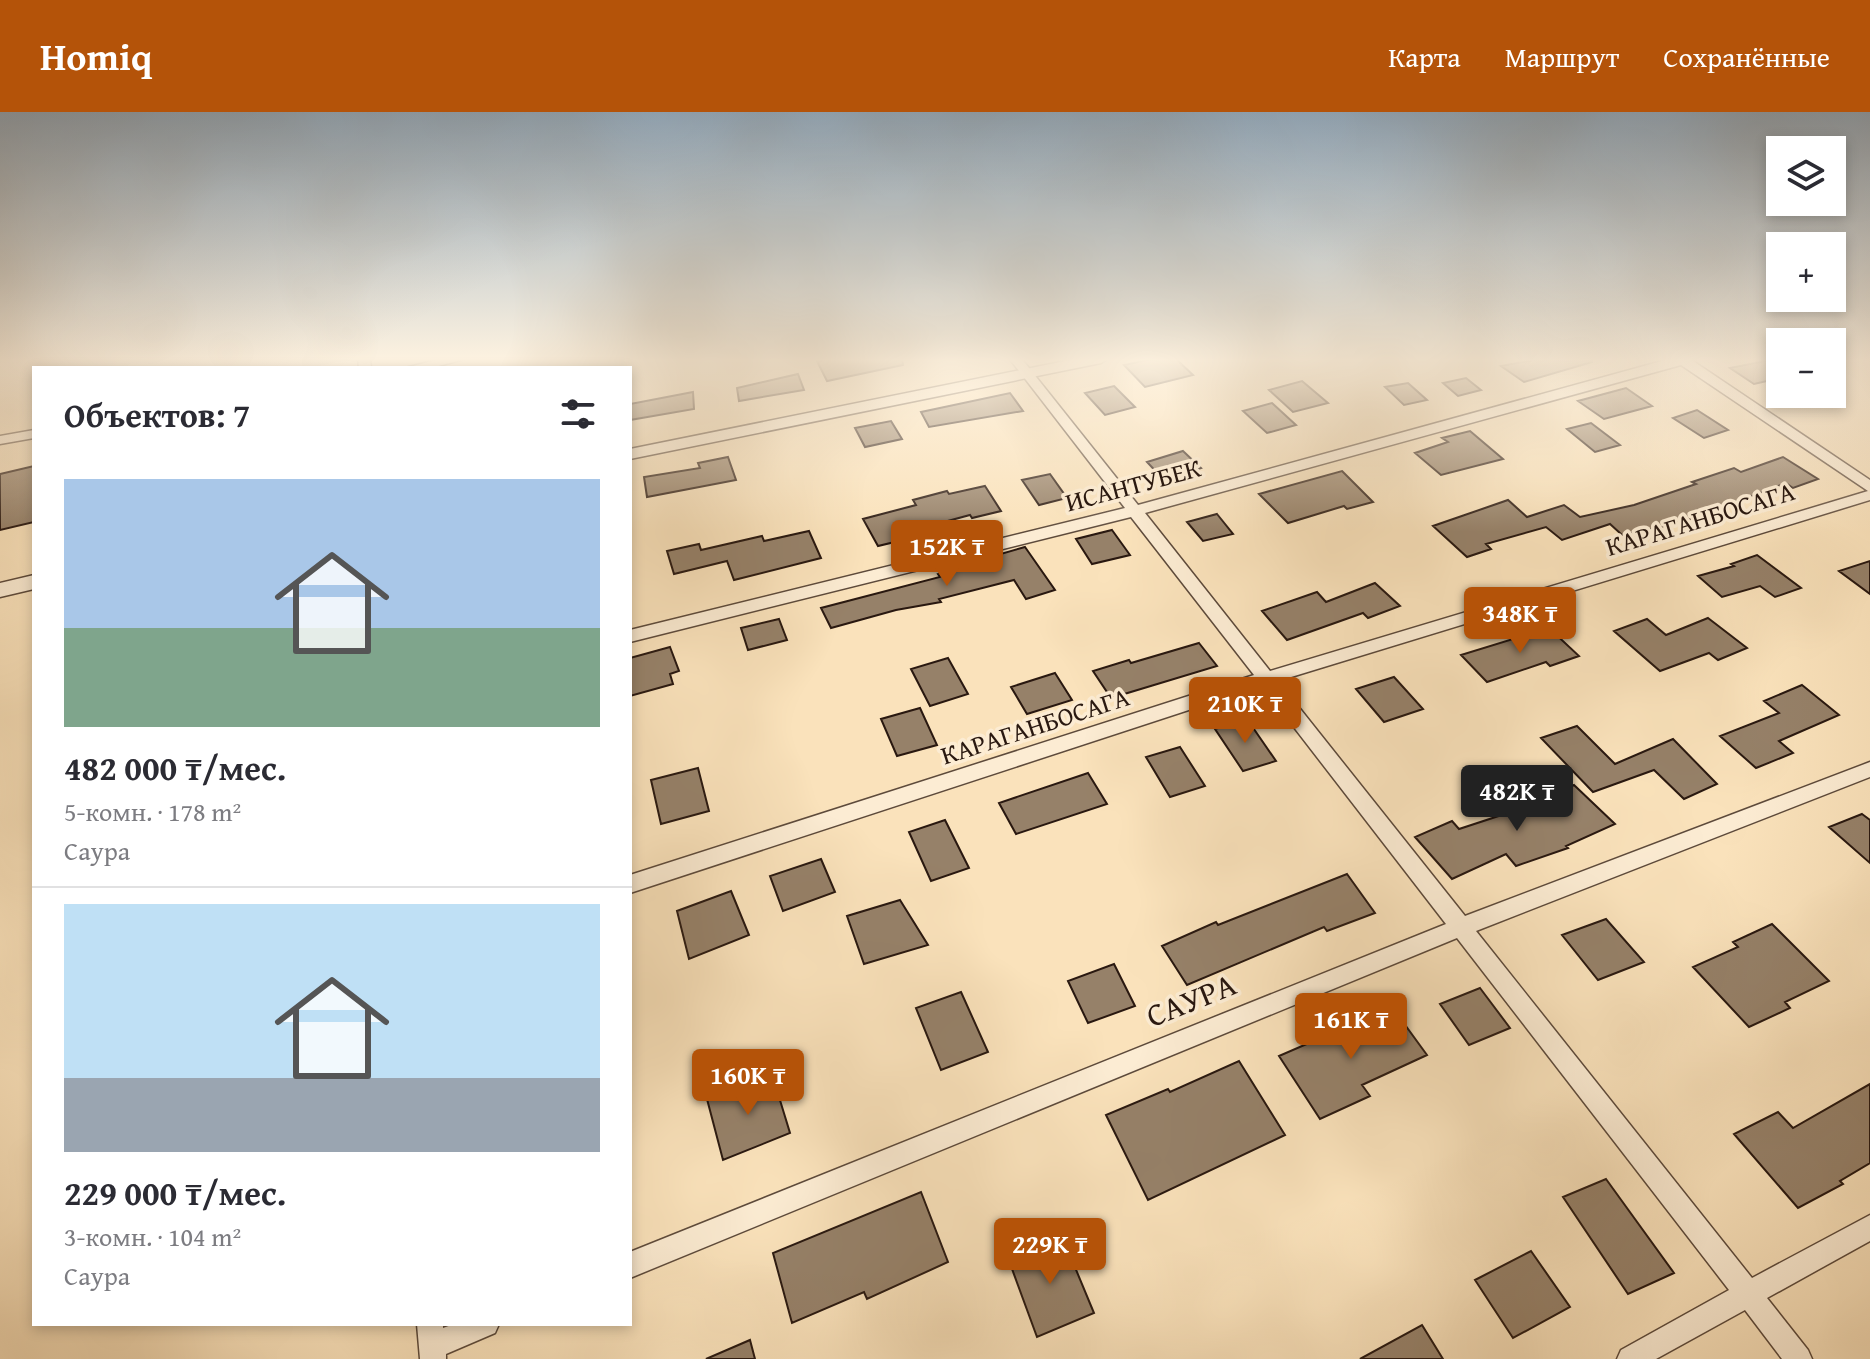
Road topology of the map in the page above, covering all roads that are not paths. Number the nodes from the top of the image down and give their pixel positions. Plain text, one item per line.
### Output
1 (818, 416) edge
2 (1061, 416) edge
3 (1475, 416) edge
4 (1768, 416) edge
5 (32, 434) edge
6 (0, 440) edge
7 (632, 454) edge
8 (1870, 487) edge
9 (1870, 495) edge
10 (1134, 511) junction
11 (32, 582) edge
12 (0, 590) edge
13 (632, 636) edge
14 (1266, 678) junction
15 (1870, 769) edge
16 (632, 883) edge
17 (1461, 927) junction
18 (1870, 1227) edge
19 (632, 1264) edge
20 (1749, 1294) junction
21 (480, 1326) edge
22 (432, 1343) edge
23 (1630, 1359) edge
24 (1799, 1359) edge

1 - 7 street
2 - 10 street
3 - 10 street, ИСАНТУБЕК
4 - 8 street
5 - 6 street
9 - 14 street, КАРАГАНБОСАГА
10 - 13 street, ИСАНТУБЕК
10 - 14 street
11 - 12 street
14 - 16 street, КАРАГАНБОСАГА
14 - 17 street
15 - 17 street, САУРА
17 - 19 street, САУРА
17 - 20 street
18 - 20 street
20 - 23 street
20 - 24 street
21 - 22 street

